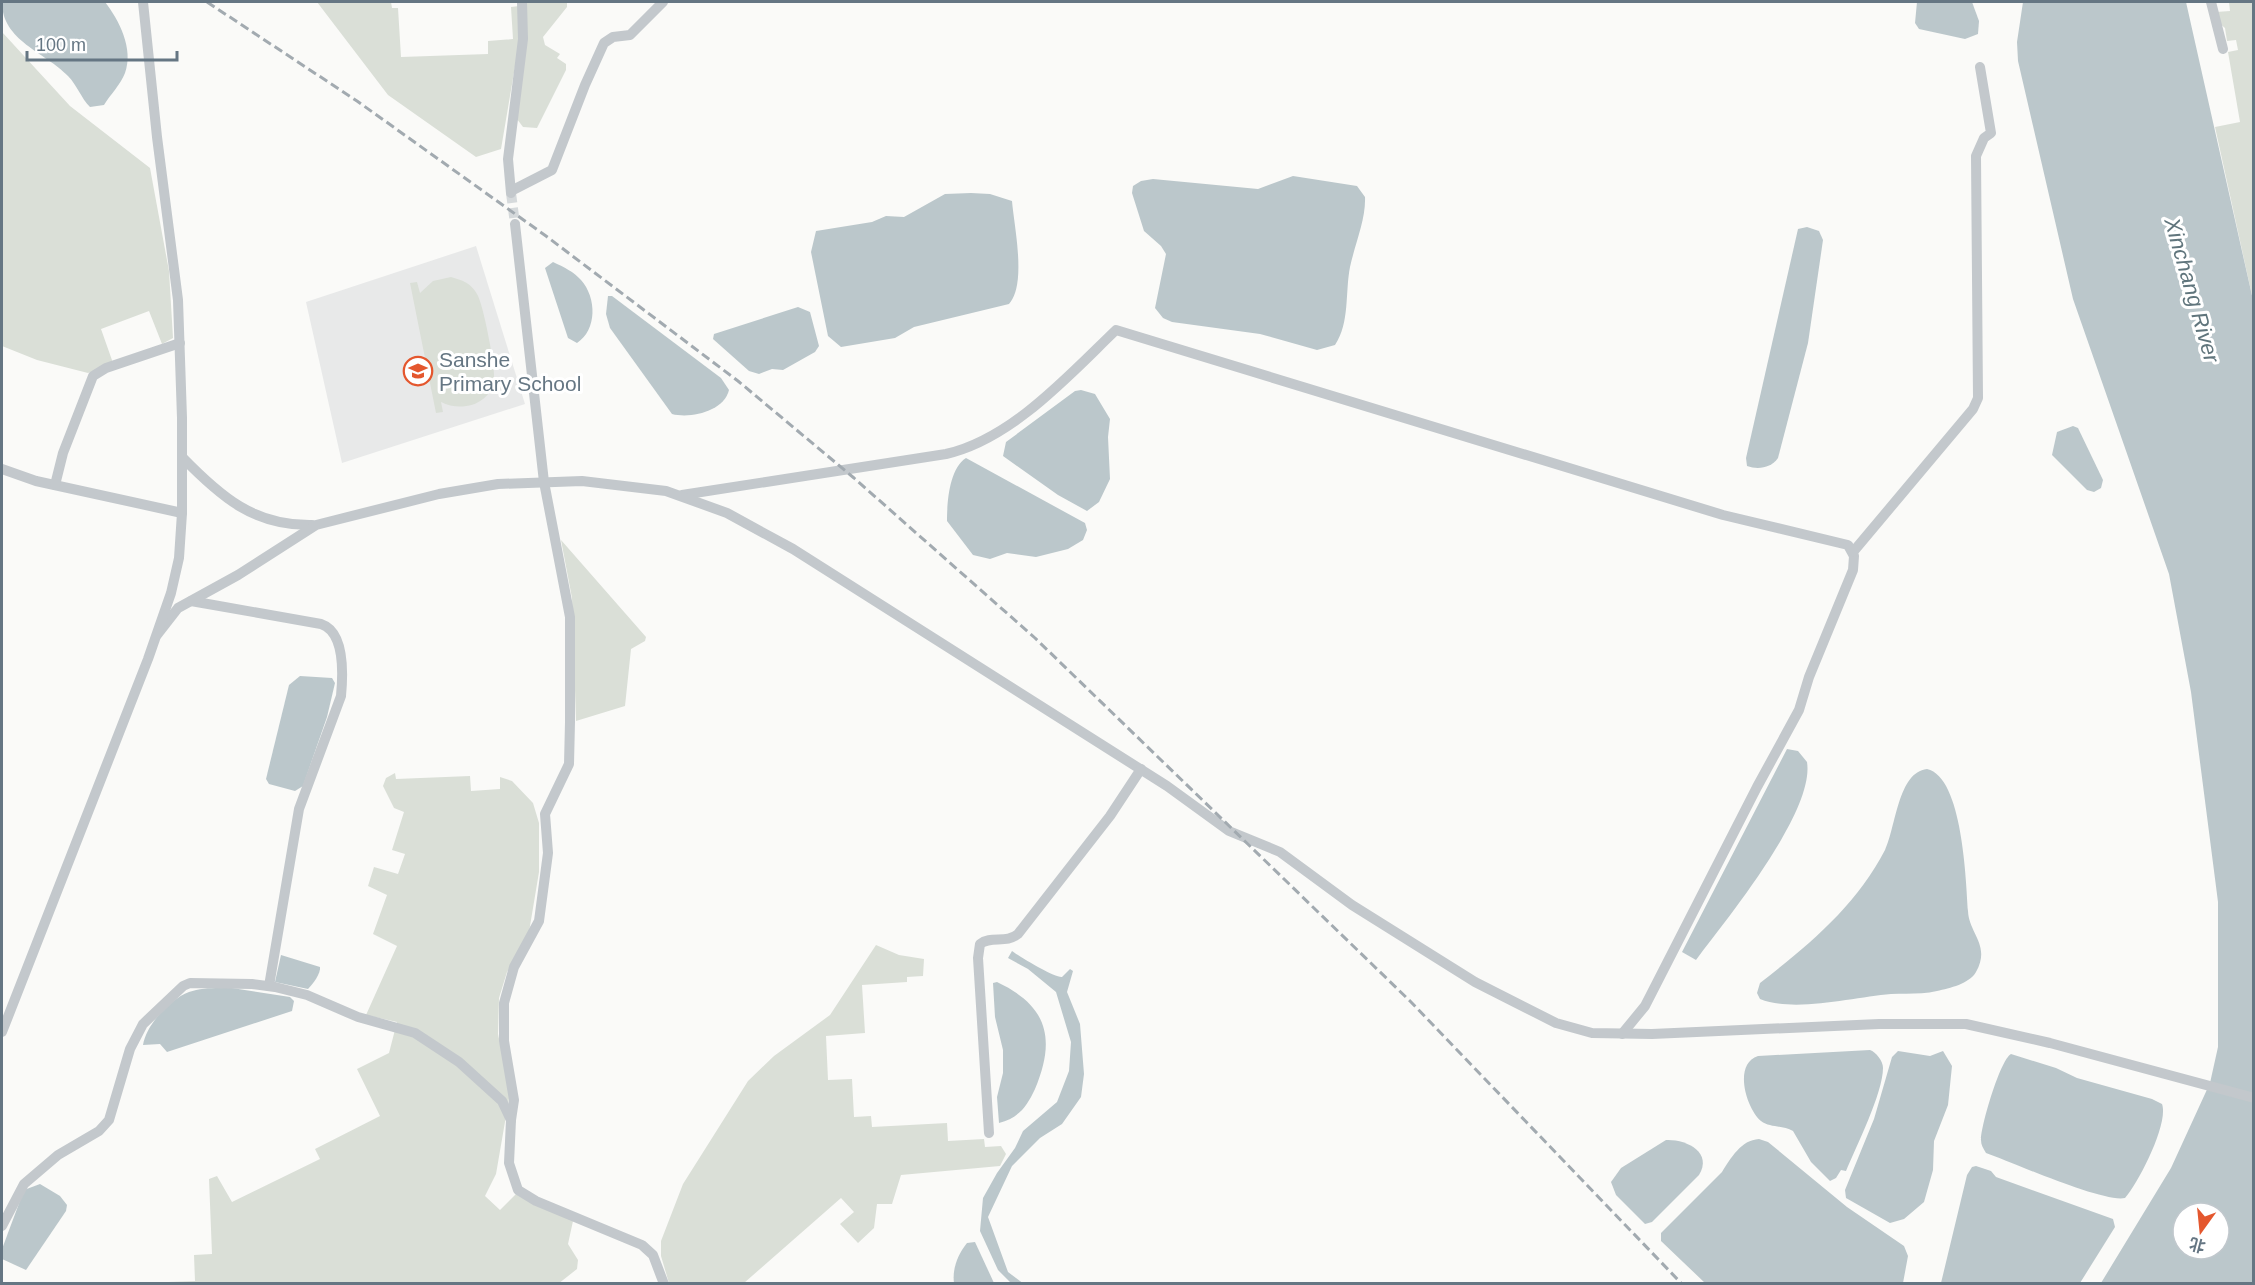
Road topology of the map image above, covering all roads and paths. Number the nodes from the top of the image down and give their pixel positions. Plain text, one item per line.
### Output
1 (143, 2) edge
2 (522, 2) edge
3 (663, 2) edge
4 (2211, 2) edge
5 (2223, 49) dead end
6 (1980, 67) dead end
7 (515, 225) tunnel mouth
8 (180, 343) junction
9 (182, 457) junction
10 (2, 470) edge
11 (544, 482) junction
12 (55, 485) junction
13 (682, 495) junction
14 (182, 513) junction
15 (316, 525) junction
16 (1853, 552) junction
17 (191, 601) junction
18 (157, 635) junction
19 (1141, 769) junction
20 (269, 986) junction
21 (2, 1032) edge
22 (1622, 1034) junction
23 (2253, 1098) edge
24 (511, 1120) junction
25 (989, 1133) dead end
26 (2, 1226) edge
27 (664, 1284) edge

1 - 8 street
2 - 3 street
4 - 5 street
6 - 16 street
7 - 11 street
8 - 9 street
8 - 12 street
9 - 14 street
9 - 15 street
10 - 12 street
11 - 13 street
11 - 15 street
11 - 24 street
12 - 14 street
13 - 16 street
13 - 19 street
14 - 18 street
15 - 17 street
16 - 22 street
17 - 18 street
17 - 20 street
18 - 21 street
19 - 22 street
19 - 25 street
20 - 24 street
20 - 26 street
22 - 23 street
24 - 27 street

